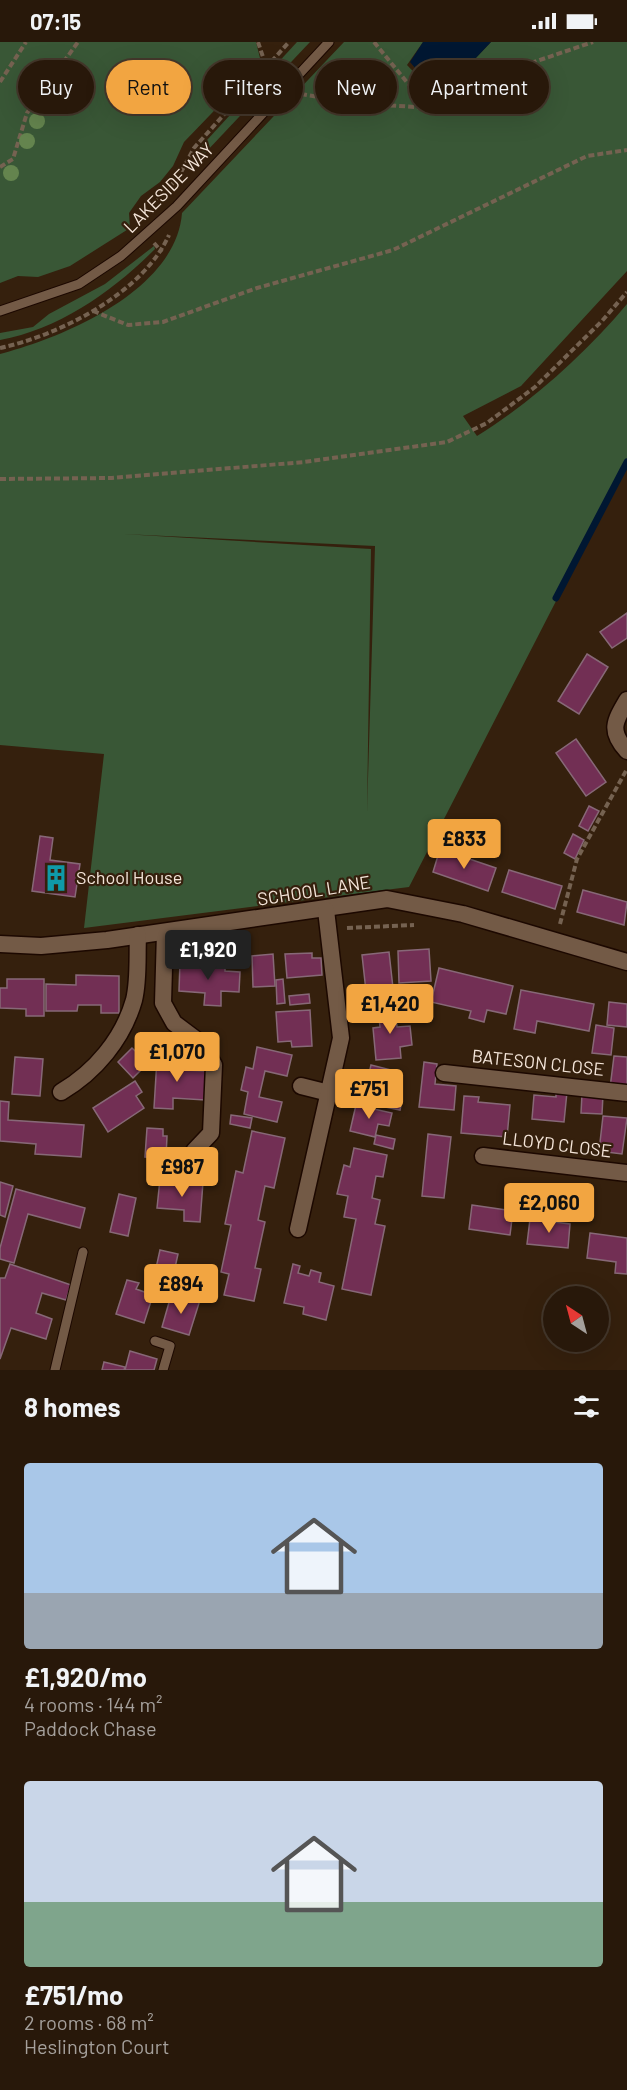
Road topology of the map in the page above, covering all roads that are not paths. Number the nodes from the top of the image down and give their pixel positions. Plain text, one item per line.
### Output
1 (329, 42) edge
2 (0, 311) edge
3 (627, 700) edge
4 (627, 751) edge
5 (326, 910) junction
6 (165, 932) junction
7 (138, 935) junction
8 (0, 944) edge
9 (627, 962) edge
10 (444, 1073) dead end
11 (301, 1086) dead end
12 (61, 1092) dead end
13 (329, 1093) junction
14 (627, 1093) edge
15 (194, 1151) dead end
16 (483, 1156) dead end
17 (627, 1173) edge
18 (298, 1229) dead end
19 (83, 1252) dead end
20 (155, 1341) dead end
21 (55, 1370) edge
22 (163, 1370) edge

1 - 2 lane, LAKESIDE WAY
3 - 4 street
5 - 6 street, SCHOOL LANE
5 - 9 street, SCHOOL LANE
5 - 13 street
6 - 7 street, SCHOOL LANE
6 - 15 street
7 - 8 street, SCHOOL LANE
7 - 12 street
10 - 14 street, BATESON CLOSE
11 - 13 street
13 - 18 street
16 - 17 street, LLOYD CLOSE
19 - 21 lane
20 - 22 lane

